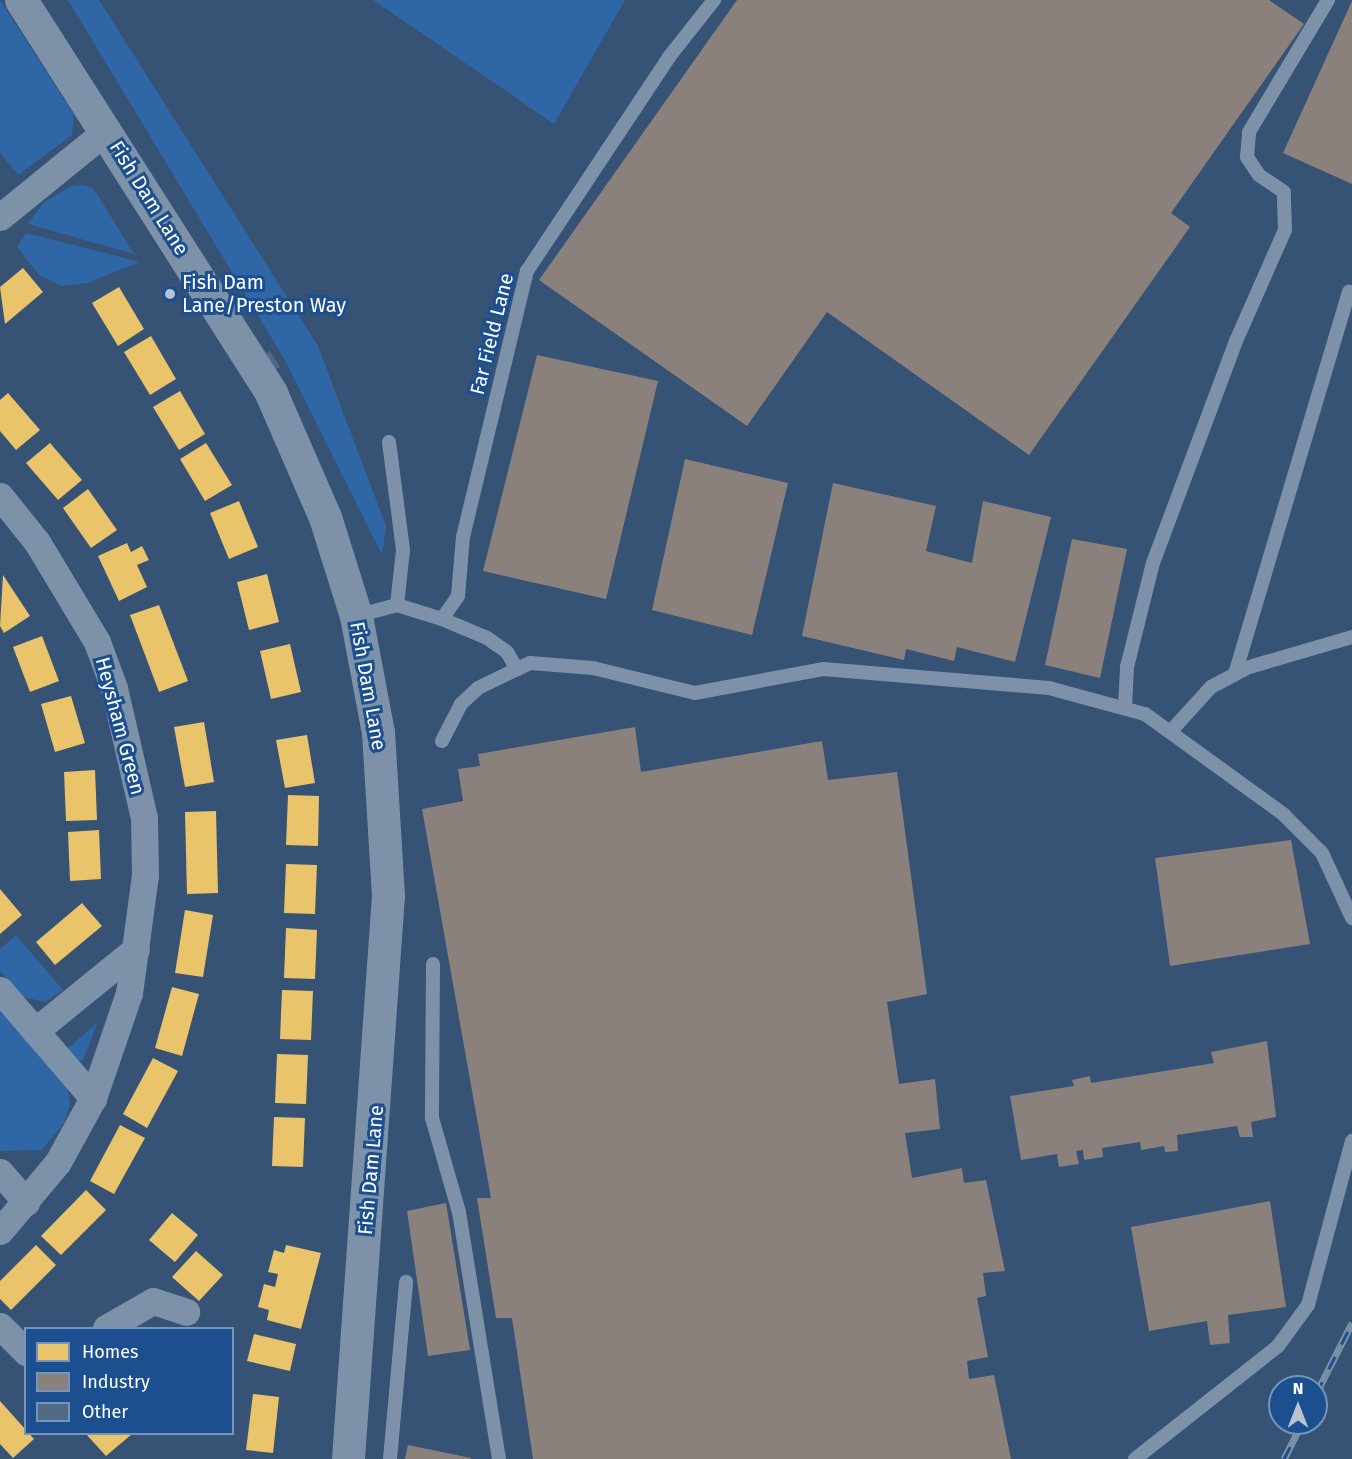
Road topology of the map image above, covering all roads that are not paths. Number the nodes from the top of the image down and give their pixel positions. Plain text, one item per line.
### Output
1 (21, 0) edge
2 (714, 0) edge
3 (1329, 0) edge
4 (106, 131) junction
5 (0, 217) edge
6 (1349, 292) dead end
7 (389, 442) dead end
8 (0, 496) edge
9 (397, 605) junction
10 (356, 616) junction
11 (442, 619) junction
12 (1352, 637) edge
13 (517, 669) junction
14 (1235, 674) junction
15 (1125, 707) junction
16 (1171, 731) junction
17 (442, 741) dead end
18 (1352, 918) edge
19 (136, 949) junction
20 (433, 964) dead end
21 (0, 990) edge
22 (35, 1031) junction
23 (93, 1098) junction
24 (1352, 1142) edge
25 (0, 1172) edge
26 (26, 1202) junction
27 (0, 1231) edge
28 (406, 1282) dead end
29 (186, 1312) dead end
30 (0, 1326) edge
31 (108, 1327) edge
32 (24, 1350) edge
33 (348, 1459) edge
34 (390, 1459) edge
35 (499, 1459) edge
36 (1135, 1459) edge

1 - 4 street, Fish Dam Lane
2 - 11 lane, Far Field Lane
3 - 15 lane
4 - 5 street
4 - 10 street, Fish Dam Lane
6 - 14 lane
7 - 9 lane
8 - 19 street, Heysham Green
9 - 10 lane
9 - 11 lane
10 - 33 street, Fish Dam Lane
11 - 13 lane
12 - 14 lane
13 - 15 lane
13 - 17 lane
14 - 16 lane
15 - 16 lane
16 - 18 lane
19 - 22 street
19 - 23 street, Heysham Green
20 - 35 lane
21 - 22 street
22 - 23 street
23 - 26 street, Heysham Green
24 - 36 lane
25 - 26 street
26 - 27 street, Heysham Green
28 - 34 lane
29 - 31 street
30 - 32 street

